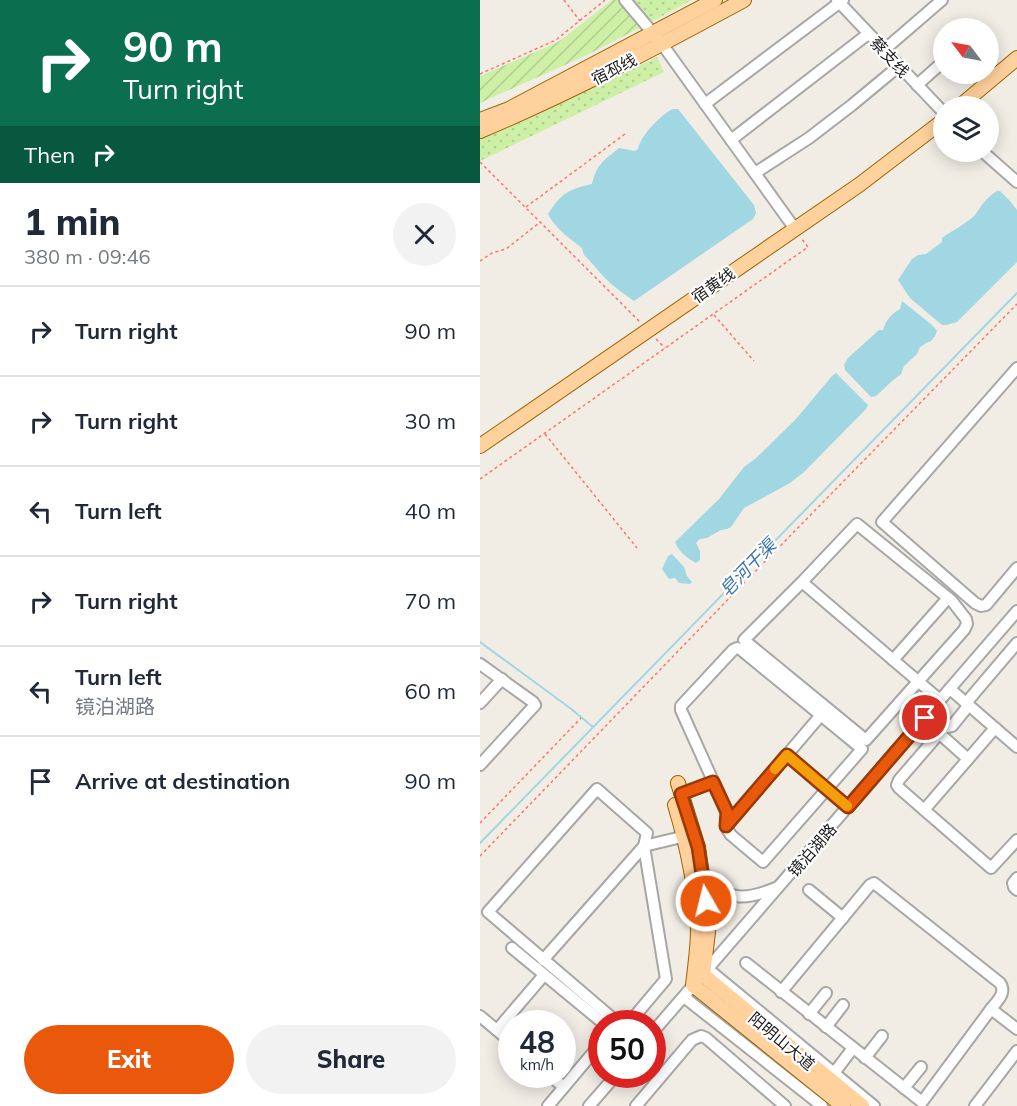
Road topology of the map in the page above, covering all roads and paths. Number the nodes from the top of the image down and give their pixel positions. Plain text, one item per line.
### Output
1 (564, 0) edge
2 (605, 0) edge
3 (625, 0) edge
4 (714, 0) edge
5 (744, 0) edge
6 (942, 0) edge
7 (840, 1) edge
8 (580, 21) junction
9 (652, 33) junction
10 (868, 34) junction
11 (662, 44) junction
12 (884, 50) junction
13 (1017, 58) edge
14 (898, 66) junction
15 (933, 71) edge
16 (480, 74) edge
17 (917, 85) junction
18 (972, 96) edge
19 (933, 102) edge
20 (705, 104) junction
21 (480, 120) edge
22 (933, 128) edge
23 (480, 131) edge
24 (625, 134) dead end
25 (731, 140) junction
26 (480, 162) edge
27 (994, 162) edge
28 (755, 173) junction
29 (1017, 182) edge
30 (525, 207) junction
31 (540, 223) junction
32 (795, 229) junction
33 (480, 261) edge
34 (1017, 304) edge
35 (713, 314) junction
36 (648, 330) junction
37 (665, 348) junction
38 (754, 361) dead end
39 (1017, 368) edge
40 (544, 433) junction
41 (480, 446) edge
42 (480, 479) edge
43 (637, 548) dead end
44 (1017, 568) edge
45 (802, 582) junction
46 (948, 598) junction
47 (1017, 611) edge
48 (1017, 643) edge
49 (893, 660) junction
50 (480, 664) edge
51 (502, 680) junction
52 (919, 681) junction
53 (950, 689) junction
54 (940, 700) junction
55 (480, 703) edge
56 (968, 704) junction
57 (821, 715) junction
58 (581, 718) dead end
59 (995, 728) junction
60 (940, 734) junction
61 (1016, 744) edge
62 (787, 755) junction
63 (968, 759) junction
64 (480, 765) edge
65 (713, 782) junction
66 (676, 789) joint
67 (828, 789) junction
68 (848, 807) junction
69 (924, 810) junction
70 (480, 823) edge
71 (726, 826) junction
72 (689, 836) junction
73 (1017, 840) edge
74 (644, 846) junction
75 (480, 856) edge
76 (702, 872) junction
77 (1017, 878) edge
78 (781, 886) junction
79 (809, 890) dead end
80 (1017, 890) edge
81 (843, 918) junction
82 (512, 948) dead end
83 (543, 960) junction
84 (746, 963) dead end
85 (544, 975) junction
86 (701, 976) junction
87 (782, 992) junction
88 (826, 993) dead end
89 (684, 997) junction
90 (843, 1005) dead end
91 (992, 1009) junction
92 (603, 1010) edge
93 (640, 1010) edge
94 (588, 1011) edge
95 (809, 1014) junction
96 (480, 1016) edge
97 (666, 1017) edge
98 (825, 1027) junction
99 (1017, 1029) edge
100 (496, 1030) joint
101 (882, 1036) dead end
102 (853, 1048) junction
103 (1017, 1051) edge
104 (865, 1058) junction
105 (588, 1059) edge
106 (921, 1067) dead end
107 (576, 1073) edge
108 (832, 1076) junction
109 (563, 1088) edge
110 (605, 1088) edge
111 (904, 1088) junction
112 (548, 1106) edge
113 (589, 1106) edge
114 (636, 1106) edge
115 (785, 1106) edge
116 (822, 1106) edge
117 (843, 1106) edge
118 (862, 1106) edge
119 (874, 1106) edge
120 (975, 1106) edge

1 - 8 path
2 - 8 path
3 - 9 street
4 - 9 main road, 宿邳线
5 - 11 main road, 宿邳线
6 - 12 street
7 - 10 street, 蔡支线
7 - 20 street
8 - 16 path
9 - 11 street
9 - 21 main road, 宿邳线
10 - 12 street, 蔡支线
10 - 25 street
11 - 20 street
11 - 23 main road, 宿邳线
12 - 14 street, 蔡支线
13 - 18 main road
14 - 17 street, 蔡支线
14 - 28 street
15 - 17 street
17 - 19 street, 蔡支线
20 - 25 street
22 - 32 main road, 宿黄线
24 - 30 path
25 - 28 street
26 - 30 path
27 - 29 street
28 - 32 street
30 - 31 path
31 - 33 path
31 - 36 path
32 - 35 path
32 - 36 main road, 宿黄线
34 - 75 path
35 - 37 path
35 - 38 path
36 - 37 path
36 - 41 main road, 宿黄线
37 - 40 path
39 - 44 street
40 - 42 path
40 - 43 path
45 - 46 street
45 - 49 street
45 - 52 street
46 - 49 street
46 - 52 street
47 - 53 street, 镜泊湖路
48 - 56 street
49 - 52 street
50 - 51 street
51 - 55 street
51 - 64 street
52 - 54 street
53 - 54 street, 镜泊湖路
53 - 56 street
54 - 68 street, 镜泊湖路
56 - 59 street
56 - 60 street
57 - 62 street
57 - 65 street
57 - 67 street
58 - 70 path
59 - 61 street
59 - 63 street
60 - 63 street
60 - 69 street
62 - 67 street
62 - 71 street
63 - 69 street
65 - 66 street
65 - 71 street
66 - 72 main road
67 - 68 street
67 - 71 street
68 - 78 street, 镜泊湖路
69 - 73 street
72 - 74 street
72 - 76 main road
72 - 86 main road
74 - 83 street
74 - 83 street
74 - 93 street
76 - 78 street
76 - 86 main road
77 - 80 street
78 - 86 street, 镜泊湖路
79 - 81 street
81 - 87 street
81 - 91 street
82 - 85 street
83 - 92 street
84 - 87 street
85 - 94 street
85 - 100 street
86 - 89 street, 镜泊湖路
86 - 108 main road, 阳明山大道
86 - 117 main road, 阳明山大道
87 - 95 street
88 - 95 street
89 - 97 street, 镜泊湖路
89 - 116 street
90 - 98 street
91 - 99 street
91 - 111 street
95 - 98 street
96 - 100 street
98 - 102 street
101 - 104 street
102 - 104 street
102 - 108 street
103 - 120 street
104 - 111 street
105 - 107 street
106 - 111 street
108 - 118 main road, 阳明山大道
108 - 119 street
109 - 112 street
110 - 113 street
114 - 115 street

